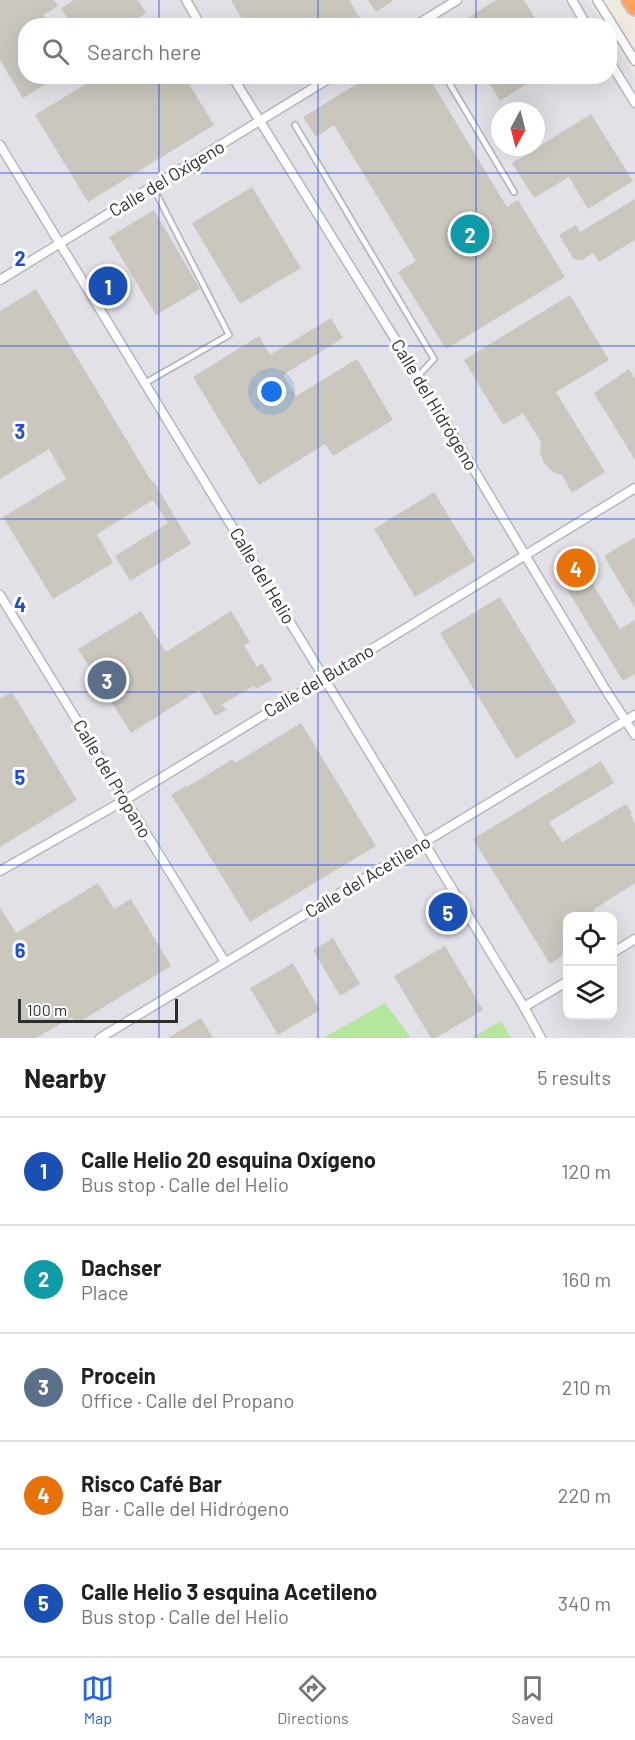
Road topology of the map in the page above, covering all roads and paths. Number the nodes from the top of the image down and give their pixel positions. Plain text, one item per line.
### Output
1 (186, 0) edge
2 (457, 0) edge
3 (572, 0) edge
4 (597, 0) edge
5 (630, 0) edge
6 (635, 8) edge
7 (196, 18) edge
8 (428, 18) edge
9 (582, 18) edge
10 (608, 18) edge
11 (617, 32) edge
12 (635, 61) edge
13 (617, 75) edge
14 (237, 84) edge
15 (321, 84) edge
16 (450, 84) edge
17 (635, 103) edge
18 (260, 123) junction
19 (295, 125) dead end
20 (0, 145) edge
21 (153, 187) junction
22 (514, 192) dead end
23 (60, 244) junction
24 (0, 280) edge
25 (418, 376) junction
26 (145, 383) junction
27 (635, 488) edge
28 (524, 555) junction
29 (0, 595) edge
30 (324, 678) junction
31 (635, 715) edge
32 (626, 720) junction
33 (635, 735) edge
34 (125, 800) junction
35 (424, 843) junction
36 (0, 871) edge
37 (635, 939) edge
38 (617, 950) edge
39 (225, 962) junction
40 (563, 983) edge
41 (524, 1007) junction
42 (100, 1038) edge
43 (541, 1038) edge

1 - 7 street
2 - 8 street
3 - 9 street
4 - 10 street
5 - 6 highway
11 - 12 street
13 - 17 street
14 - 18 street, Calle del Hidrógeno
15 - 18 street, Calle del Oxígeno
16 - 22 lane
18 - 21 street, Calle del Oxígeno
18 - 25 street, Calle del Hidrógeno
19 - 25 lane
20 - 23 street, Calle del Helio
21 - 23 street, Calle del Oxígeno
21 - 26 lane
23 - 24 street, Calle del Oxígeno
23 - 26 street, Calle del Helio
25 - 28 street, Calle del Hidrógeno
26 - 30 street, Calle del Helio
27 - 28 street, Calle del Butano
28 - 30 street, Calle del Butano
28 - 32 street, Calle del Hidrógeno
29 - 34 street, Calle del Propano
30 - 34 street, Calle del Butano
30 - 35 street, Calle del Helio
31 - 32 street, Calle del Acetileno
32 - 33 street, Calle del Hidrógeno
32 - 35 street, Calle del Acetileno
34 - 36 street, Calle del Butano
34 - 39 street, Calle del Propano
35 - 39 street, Calle del Acetileno
35 - 41 street, Calle del Helio
37 - 38 street
39 - 42 street, Calle del Acetileno
40 - 41 street
41 - 43 street, Calle del Helio

